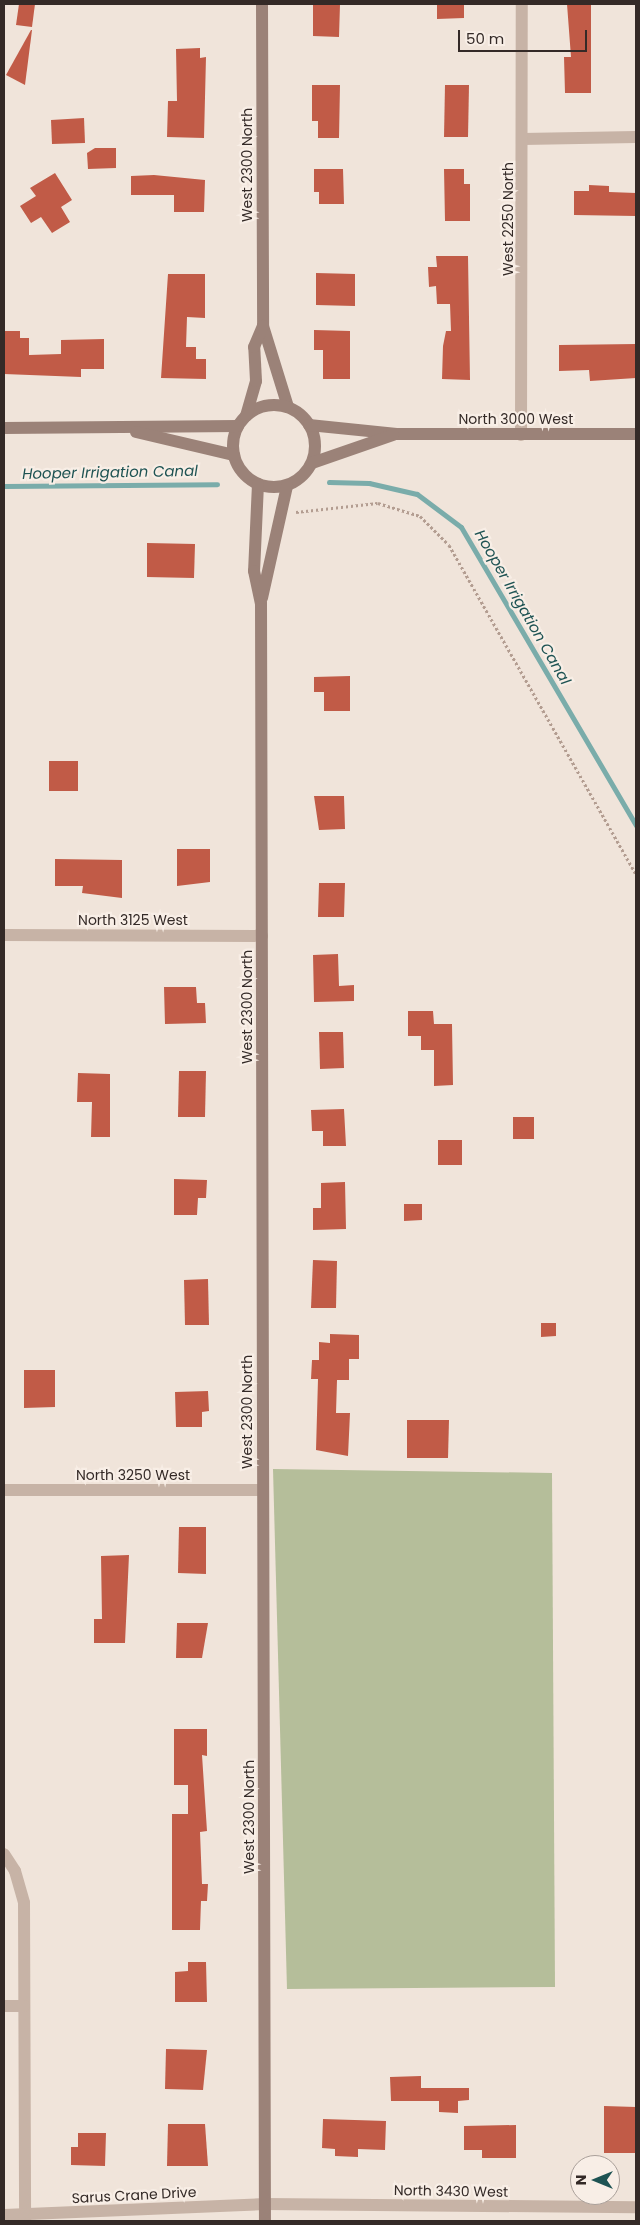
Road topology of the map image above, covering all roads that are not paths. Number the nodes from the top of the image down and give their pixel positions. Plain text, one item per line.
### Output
1 (262, 4) edge
2 (522, 4) edge
3 (636, 138) edge
4 (523, 139) junction
5 (263, 326) junction
6 (288, 407) junction
7 (242, 421) junction
8 (310, 424) junction
9 (4, 428) edge
10 (124, 429) junction
11 (397, 434) junction
12 (636, 434) edge
13 (521, 435) junction
14 (234, 455) junction
15 (312, 463) junction
16 (258, 484) junction
17 (287, 486) junction
18 (261, 603) junction
19 (4, 935) edge
20 (262, 936) junction
21 (4, 1490) edge
22 (262, 1490) junction
23 (4, 1854) edge
24 (4, 2006) edge
25 (24, 2006) junction
26 (265, 2204) junction
27 (636, 2207) edge
28 (4, 2215) edge
29 (25, 2218) edge
30 (265, 2221) edge

1 - 5 street, West 2300 North
2 - 4 street, West 2250 North
3 - 4 street
4 - 13 street, West 2250 North
5 - 6 street, West 2300 North
5 - 7 street, West 2300 North
6 - 7 street
6 - 8 street
7 - 10 street
7 - 14 street
8 - 11 street, North 3000 West
8 - 15 street
9 - 10 street
10 - 14 street
11 - 13 street, North 3000 West
11 - 15 street, North 3000 West
12 - 13 street, North 3000 West
14 - 16 street
15 - 17 street
16 - 17 street
16 - 18 street, West 2300 North
17 - 18 street, West 2300 North
18 - 20 street, West 2300 North
19 - 20 street, North 3125 West
20 - 22 street, West 2300 North
21 - 22 street, North 3250 West
22 - 26 street, West 2300 North
23 - 25 street
24 - 25 street
25 - 29 street
26 - 27 street, North 3430 West
26 - 29 street, Sarus Crane Drive
26 - 30 street, West 2300 North
28 - 29 street, Sarus Crane Drive

